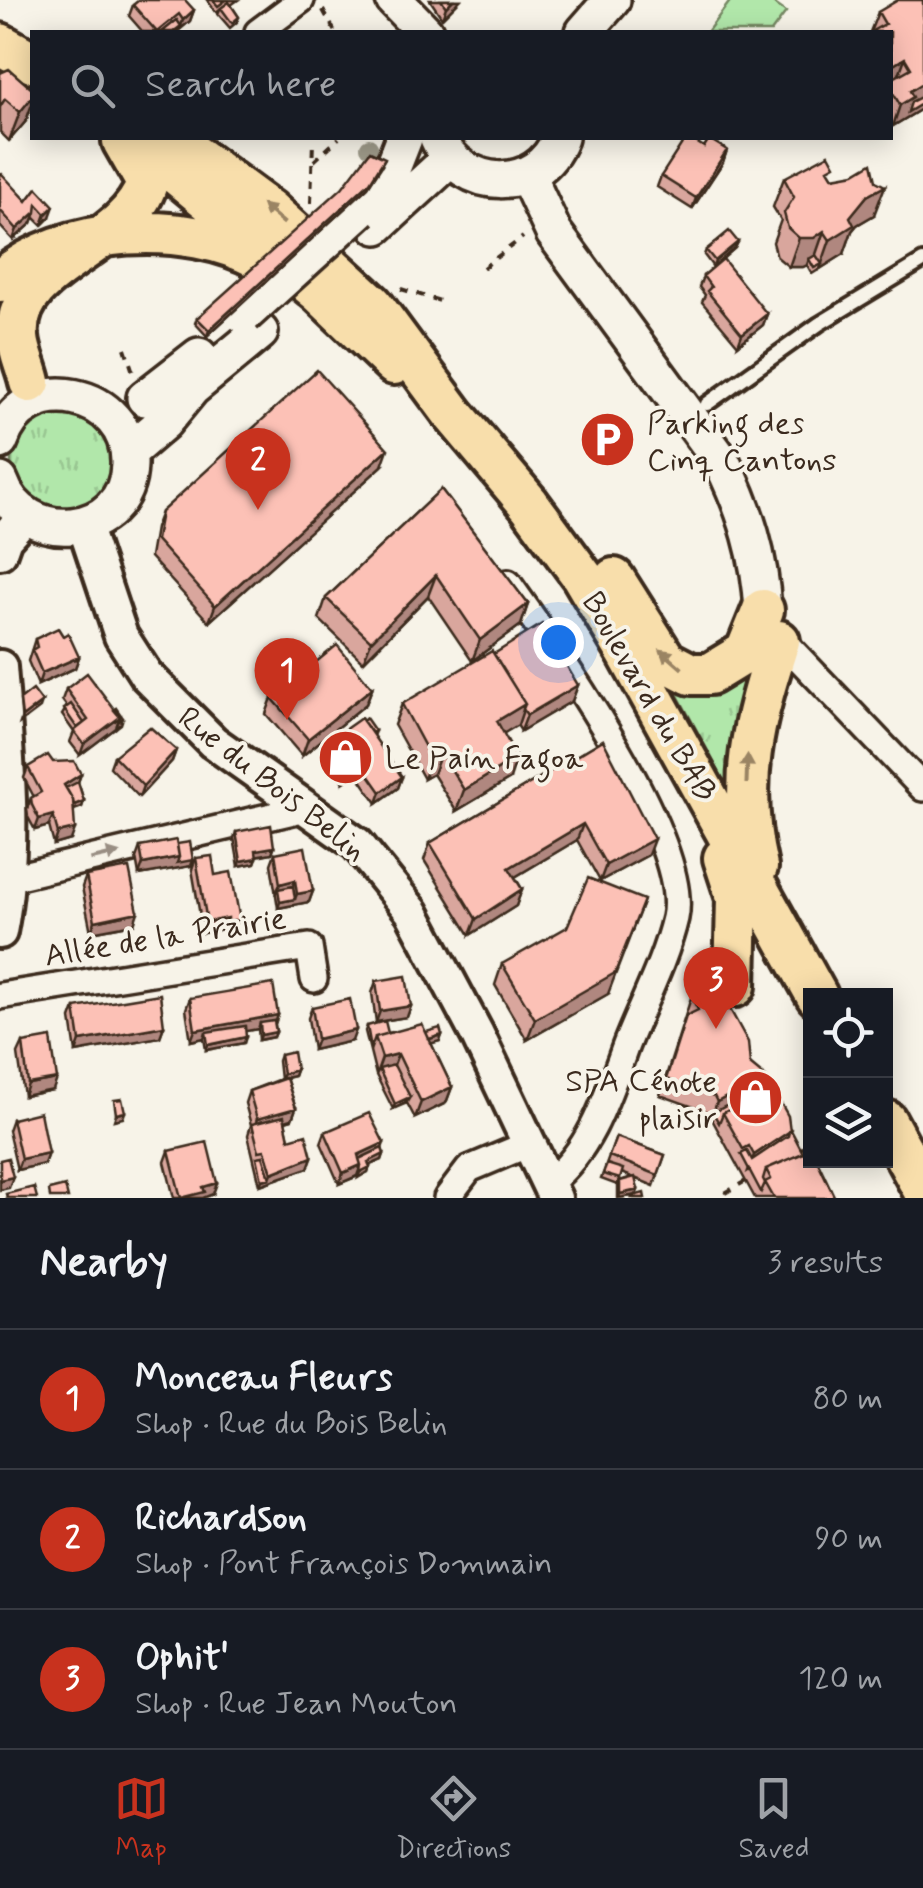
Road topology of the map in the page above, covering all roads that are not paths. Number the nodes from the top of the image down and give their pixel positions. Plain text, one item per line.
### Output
1 (612, 0) edge
2 (310, 2) edge
3 (382, 9) edge
4 (261, 30) edge
5 (402, 30) edge
6 (421, 30) edge
7 (586, 30) edge
8 (0, 44) edge
9 (30, 61) edge
10 (121, 140) edge
11 (134, 140) edge
12 (174, 140) edge
13 (403, 140) edge
14 (559, 140) edge
15 (444, 148) edge
16 (527, 175) junction
17 (369, 218) junction
18 (105, 238) junction
19 (923, 261) edge
20 (0, 281) edge
21 (320, 293) junction
22 (606, 303) junction
23 (252, 323) junction
24 (25, 379) edge
25 (139, 386) junction
26 (192, 388) junction
27 (707, 404) junction
28 (100, 405) junction
29 (454, 415) junction
30 (1, 432) edge
31 (129, 452) junction
32 (0, 481) edge
33 (530, 504) junction
34 (25, 516) junction
35 (84, 525) junction
36 (0, 552) edge
37 (488, 554) edge
38 (771, 626) junction
39 (0, 667) edge
40 (695, 774) junction
41 (923, 788) edge
42 (306, 808) junction
43 (10, 878) junction
44 (764, 900) junction
45 (0, 932) edge
46 (314, 979) dead end
47 (735, 986) dead end
48 (813, 988) edge
49 (0, 996) edge
50 (893, 1134) edge
51 (531, 1143) junction
52 (923, 1189) edge
53 (552, 1190) edge
54 (447, 1198) edge

1 - 7 main road
2 - 4 street
3 - 5 main road
3 - 6 main road
8 - 9 main road
10 - 18 main road
11 - 21 main road, Boulevard du BAB
29 -> 12 main road, Boulevard du BAB
13 - 17 main road
14 - 16 main road
15 - 16 main road
15 - 17 main road
16 - 22 main road
17 - 23 main road
18 - 20 main road
18 - 21 main road
18 - 24 main road
19 - 27 lane
21 - 29 main road, Boulevard du BAB
22 - 27 main road
22 - 38 main road
23 - 25 main road
23 - 26 main road
24 - 28 main road
24 - 30 main road
25 - 26 main road
25 - 28 main road
26 - 31 main road
27 - 38 main road
28 - 31 main road
29 - 33 main road, Boulevard du BAB
31 - 35 main road
32 - 34 main road
38 -> 33 main road
33 - 40 main road, Boulevard du BAB
34 - 35 main road
34 - 36 street
35 - 42 street, Rue du Bois Belin
37 - 53 street
38 - 41 street
44 -> 38 main road
39 - 43 street
40 - 44 main road, Boulevard du BAB
40 - 47 main road
43 -> 42 street
42 - 51 street, Rue du Bois Belin
43 - 45 street
44 - 48 main road, Boulevard du BAB
46 - 49 street, Allée de la Prairie
50 - 52 main road
51 - 53 street, Rue du Bois Belin
51 - 54 street

